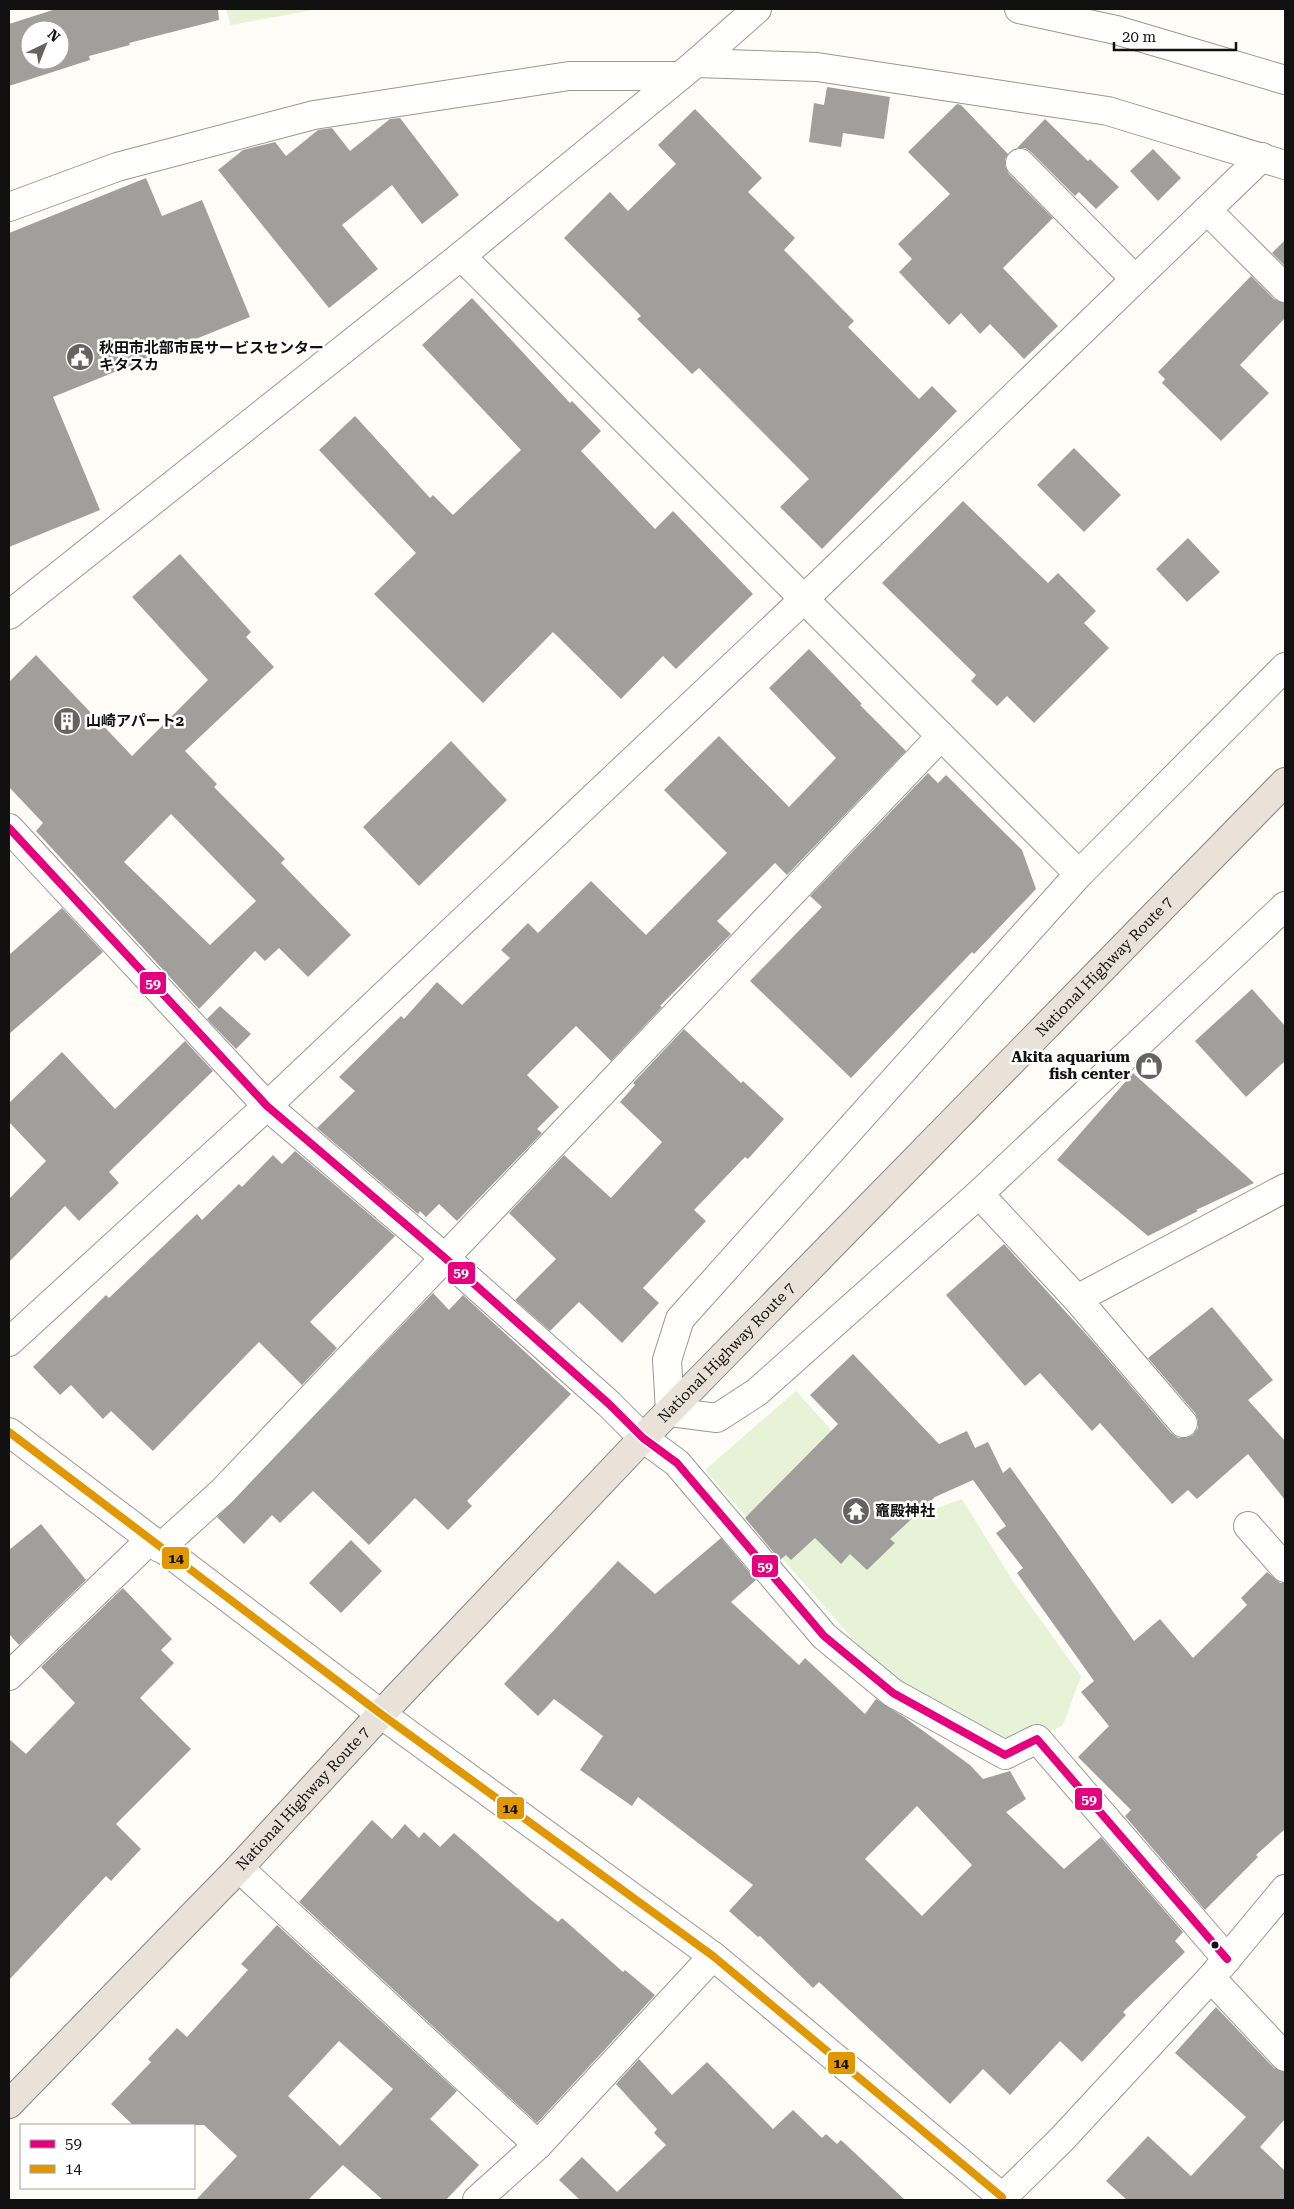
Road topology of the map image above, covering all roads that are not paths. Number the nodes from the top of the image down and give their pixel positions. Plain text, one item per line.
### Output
1 (757, 9) edge
2 (1020, 9) edge
3 (688, 70) junction
4 (1285, 80) edge
5 (1274, 161) edge
6 (1020, 163) dead end
7 (9, 207) edge
8 (1207, 210) junction
9 (461, 256) junction
10 (1136, 279) junction
11 (1285, 288) edge
12 (804, 599) junction
13 (9, 615) edge
14 (1285, 667) edge
15 (941, 736) junction
16 (1285, 782) edge
17 (9, 828) edge
18 (1079, 874) junction
19 (1285, 906) edge
20 (267, 1106) junction
21 (1285, 1188) edge
22 (978, 1194) junction
23 (445, 1258) junction
24 (1077, 1299) junction
25 (9, 1342) edge
26 (670, 1412) junction
27 (1183, 1423) dead end
28 (9, 1432) edge
29 (643, 1438) junction
30 (1248, 1526) dead end
31 (155, 1544) junction
32 (1285, 1568) edge
33 (9, 1676) edge
34 (381, 1714) junction
35 (239, 1868) junction
36 (1285, 1889) edge
37 (713, 1956) junction
38 (1219, 1968) junction
39 (1285, 2057) edge
40 (9, 2104) edge
41 (538, 2145) junction
42 (1001, 2199) edge
43 (477, 2200) edge

1 - 3 street
2 - 4 street
3 - 5 street
3 - 7 street
3 - 9 street
5 - 8 street
6 - 10 street
8 - 10 street
8 - 11 street
9 - 12 street
9 - 13 street
10 - 12 street
12 - 15 street
12 - 20 street
14 - 18 street
15 - 18 street
15 - 23 street
16 - 26 highway, National Highway Route 7
17 - 20 street
18 - 26 street
19 - 22 street
20 - 23 street
20 - 25 street
21 - 24 street
22 - 24 street
22 - 26 street
23 - 29 street
23 - 31 street
24 - 27 street
26 - 29 highway, National Highway Route 7
28 - 31 street
29 - 34 highway, National Highway Route 7
29 - 38 street
30 - 32 street
31 - 33 street
31 - 34 street
34 - 35 highway, National Highway Route 7
34 - 37 street
35 - 40 highway, National Highway Route 7
35 - 41 street
36 - 38 street
37 - 41 street
37 - 42 street
38 - 39 street
38 - 42 street
41 - 43 street

